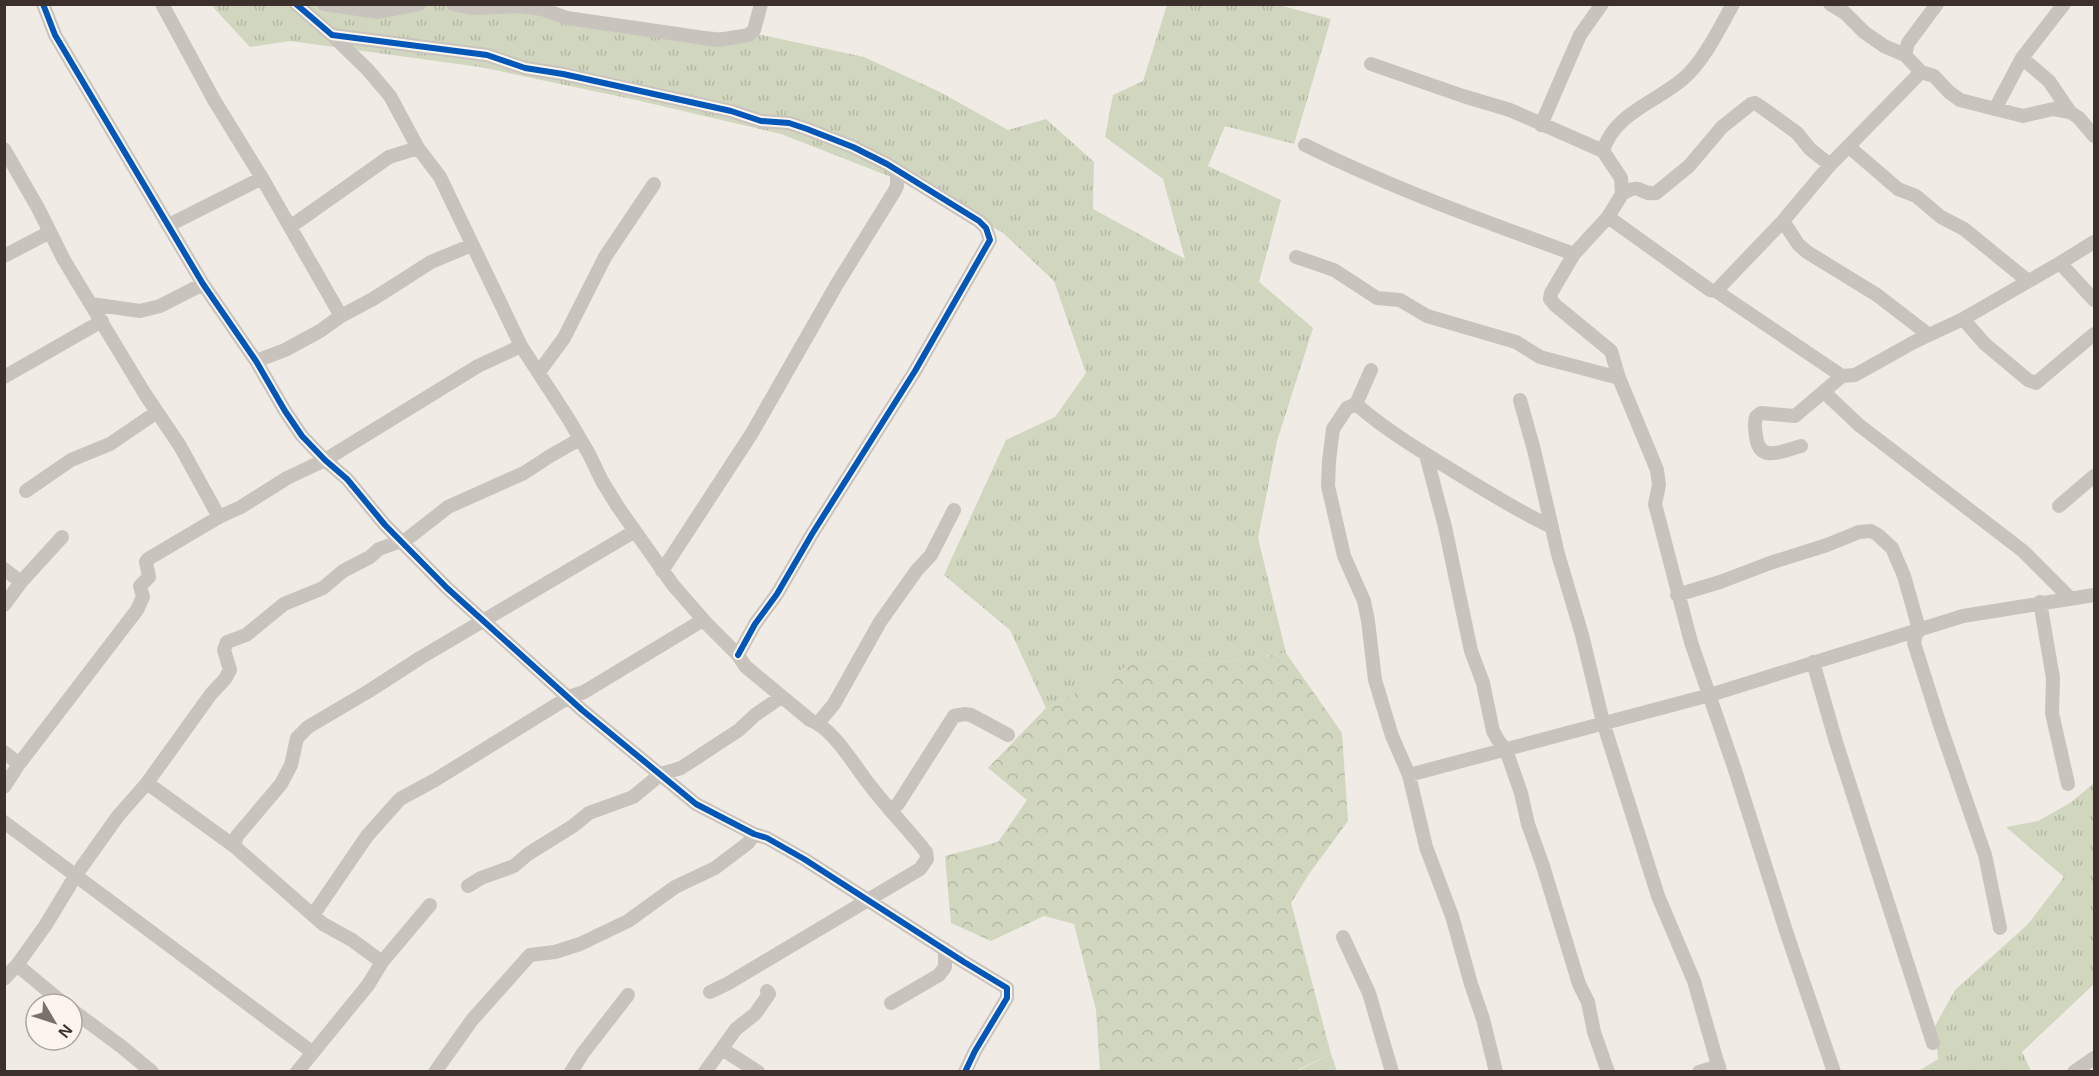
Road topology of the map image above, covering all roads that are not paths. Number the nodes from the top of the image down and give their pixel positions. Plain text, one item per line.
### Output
1 (43, 4) edge
2 (162, 4) edge
3 (296, 4) edge
4 (324, 4) edge
5 (419, 4) edge
6 (453, 4) edge
7 (761, 4) edge
8 (1602, 4) edge
9 (1733, 4) edge
10 (1830, 4) edge
11 (1937, 4) edge
12 (2064, 4) edge
13 (1848, 9) edge
14 (347, 42) junction
15 (1903, 50) junction
16 (2022, 58) junction
17 (1371, 64) dead end
18 (1921, 72) junction
19 (1995, 109) junction
20 (2070, 112) junction
21 (1541, 124) junction
22 (2094, 136) edge
23 (1305, 145) dead end
24 (1848, 146) junction
25 (418, 148) junction
26 (4, 149) edge
27 (1603, 151) junction
28 (1830, 165) junction
29 (897, 172) junction
30 (262, 178) junction
31 (654, 184) dead end
32 (1622, 194) junction
33 (1608, 217) junction
34 (1783, 221) junction
35 (169, 225) junction
36 (290, 227) junction
37 (50, 232) junction
38 (2094, 242) edge
39 (472, 245) junction
40 (1574, 254) junction
41 (4, 255) edge
42 (1296, 257) dead end
43 (2060, 264) junction
44 (2028, 281) junction
45 (203, 284) junction
46 (1716, 291) junction
47 (2094, 300) edge
48 (92, 304) junction
49 (341, 316) junction
50 (1963, 319) junction
51 (102, 321) junction
52 (1909, 321) junction
53 (2094, 334) edge
54 (1929, 335) junction
55 (1914, 342) junction
56 (520, 346) junction
57 (256, 361) junction
58 (1371, 370) dead end
59 (539, 372) junction
60 (4, 376) edge
61 (1842, 376) junction
62 (1619, 378) junction
63 (1824, 392) junction
64 (1520, 400) dead end
65 (1356, 404) junction
66 (157, 412) junction
67 (580, 439) junction
68 (1801, 446) dead end
69 (1426, 455) junction
70 (325, 460) junction
71 (2094, 476) edge
72 (26, 491) dead end
73 (2060, 506) dead end
74 (954, 510) dead end
75 (219, 517) junction
76 (1552, 527) junction
77 (635, 531) junction
78 (62, 537) dead end
79 (402, 542) junction
80 (4, 569) edge
81 (662, 571) junction
82 (21, 582) junction
83 (2094, 594) edge
84 (1677, 595) junction
85 (2071, 599) junction
86 (2040, 602) junction
87 (4, 605) edge
88 (703, 620) junction
89 (484, 621) junction
90 (1919, 629) junction
91 (738, 655) junction
92 (1813, 662) junction
93 (1710, 694) junction
94 (569, 697) junction
95 (781, 697) junction
96 (1603, 722) junction
97 (818, 723) junction
98 (1008, 735) dead end
99 (1506, 750) junction
100 (4, 752) edge
101 (19, 764) junction
102 (661, 774) junction
103 (1408, 775) junction
104 (147, 783) junction
105 (2068, 784) dead end
106 (4, 787) edge
107 (888, 807) junction
108 (4, 822) edge
109 (754, 834) junction
110 (232, 840) junction
111 (76, 874) junction
112 (468, 886) dead end
113 (867, 900) junction
114 (430, 905) dead end
115 (313, 915) junction
116 (2000, 928) dead end
117 (1343, 937) dead end
118 (945, 949) junction
119 (382, 962) junction
120 (17, 965) junction
121 (4, 979) edge
122 (50, 992) edge
123 (710, 992) dead end
124 (767, 992) dead end
125 (628, 995) dead end
126 (891, 1003) dead end
127 (84, 1019) edge
128 (1934, 1043) dead end
129 (722, 1048) junction
130 (312, 1052) junction
131 (2094, 1058) edge
132 (1719, 1069) edge
133 (152, 1071) edge
134 (297, 1071) edge
135 (435, 1071) edge
136 (571, 1071) edge
137 (705, 1071) edge
138 (758, 1071) edge
139 (965, 1071) edge
140 (1392, 1071) edge
141 (1496, 1071) edge
142 (1608, 1071) edge
143 (1699, 1071) edge
144 (1834, 1071) edge
145 (2074, 1071) edge

1 - 35 street
2 - 30 street
3 - 14 street
4 - 5 street
6 - 7 street
8 - 21 street
9 - 27 street
10 - 13 street
11 - 15 street
12 - 16 street
13 - 15 street
14 - 25 street
14 - 29 street
15 - 18 street
16 - 19 street
16 - 20 street
17 - 21 street
18 - 19 street
18 - 24 street
19 - 20 street
20 - 22 street
21 - 27 street
23 - 40 street
24 - 28 street
24 - 44 street
25 - 36 street
25 - 39 street
26 - 37 street
27 - 32 street
28 - 32 street
28 - 34 street
29 - 81 street
29 - 91 street
30 - 35 street
30 - 36 street
31 - 59 street
32 - 33 street
33 - 40 street
33 - 46 street
34 - 46 street
34 - 52 street
35 - 45 street
36 - 49 street
37 - 41 street
37 - 48 street
38 - 43 street
39 - 49 street
39 - 56 street
40 - 62 street
42 - 62 street
43 - 44 street
43 - 47 street
44 - 50 street
45 - 48 street
45 - 57 street
46 - 61 street
48 - 51 street
49 - 57 street
50 - 53 street
50 - 54 street
51 - 60 street
51 - 66 street
52 - 54 street
52 - 55 street
54 - 55 street
55 - 61 street
56 - 59 street
56 - 70 street
57 - 70 street
58 - 65 street
59 - 67 street
61 - 63 street
62 - 84 street
63 - 68 street
63 - 85 street
64 - 76 street
65 - 69 street
65 - 103 street
66 - 72 street
66 - 75 street
67 - 77 street
67 - 79 street
69 - 76 street
69 - 99 street
70 - 75 street
70 - 79 street
71 - 73 street
74 - 97 street
75 - 101 street
76 - 96 street
77 - 81 street
77 - 89 street
78 - 82 street
79 - 89 street
79 - 104 street
80 - 82 street
81 - 88 street
82 - 87 street
83 - 85 street
84 - 90 street
84 - 93 street
85 - 86 street
86 - 90 street
86 - 105 street
88 - 91 street
88 - 94 street
89 - 94 street
89 - 110 street
90 - 92 street
90 - 116 street
91 - 95 street
92 - 93 street
92 - 128 street
93 - 96 street
93 - 144 street
94 - 102 street
94 - 115 street
95 - 97 street
95 - 102 street
96 - 99 street
96 - 132 street
97 - 107 street
98 - 107 street
99 - 103 street
99 - 142 street
100 - 101 street
101 - 106 street
102 - 109 street
102 - 112 street
103 - 141 street
104 - 110 street
104 - 111 street
107 - 113 street
108 - 111 street
109 - 113 street
109 - 135 street
110 - 115 street
111 - 120 street
111 - 130 street
113 - 118 street
113 - 123 street
114 - 119 street
115 - 119 street
117 - 140 street
118 - 126 street
118 - 139 street
119 - 130 street
120 - 121 street
120 - 122 street
124 - 129 street
125 - 136 street
127 - 133 street
129 - 137 street
129 - 138 street
130 - 134 street
131 - 145 street
132 - 143 street

